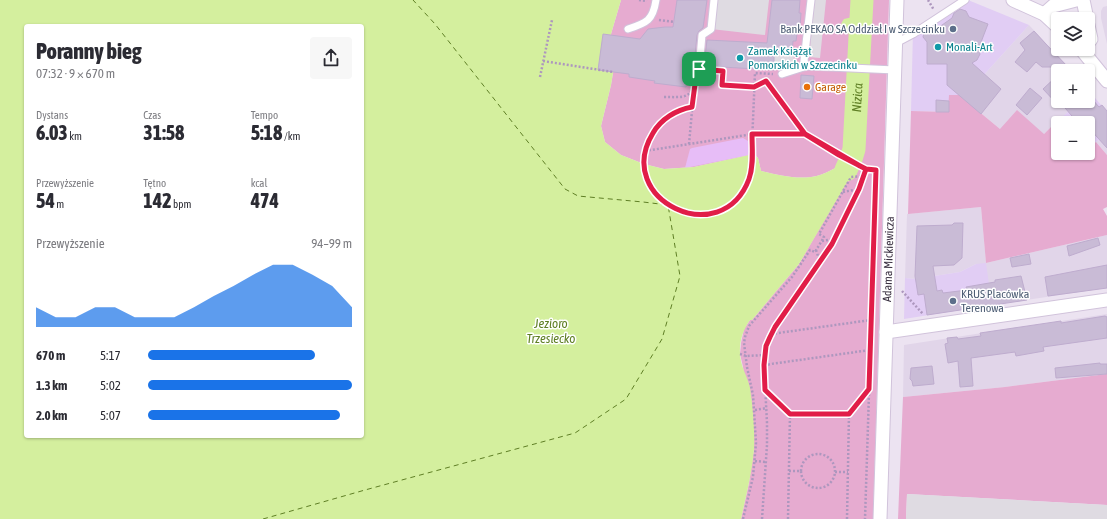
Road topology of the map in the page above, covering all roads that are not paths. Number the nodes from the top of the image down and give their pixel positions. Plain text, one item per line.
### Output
1 (656, 0) edge
2 (714, 0) edge
3 (811, 0) edge
4 (897, 0) edge
5 (965, 0) edge
6 (1013, 0) edge
7 (1076, 0) edge
8 (1083, 0) edge
9 (1086, 12) edge
10 (1044, 14) junction
11 (1051, 20) edge
12 (628, 29) dead end
13 (896, 43) junction
14 (1090, 56) edge
15 (807, 66) junction
16 (699, 69) road end
17 (895, 70) junction
18 (782, 74) road end
19 (1107, 81) edge
20 (1107, 300) edge
21 (886, 332) junction
22 (880, 519) edge

1 - 12 lane
2 - 16 lane
3 - 15 lane
4 - 13 street, Adama Mickiewicza
5 - 13 lane
6 - 10 street
7 - 10 street
8 - 9 street
10 - 11 street
13 - 17 street, Adama Mickiewicza
14 - 19 street
15 - 17 lane
15 - 18 lane
17 - 21 street, Adama Mickiewicza
20 - 21 street
21 - 22 street, Adama Mickiewicza

